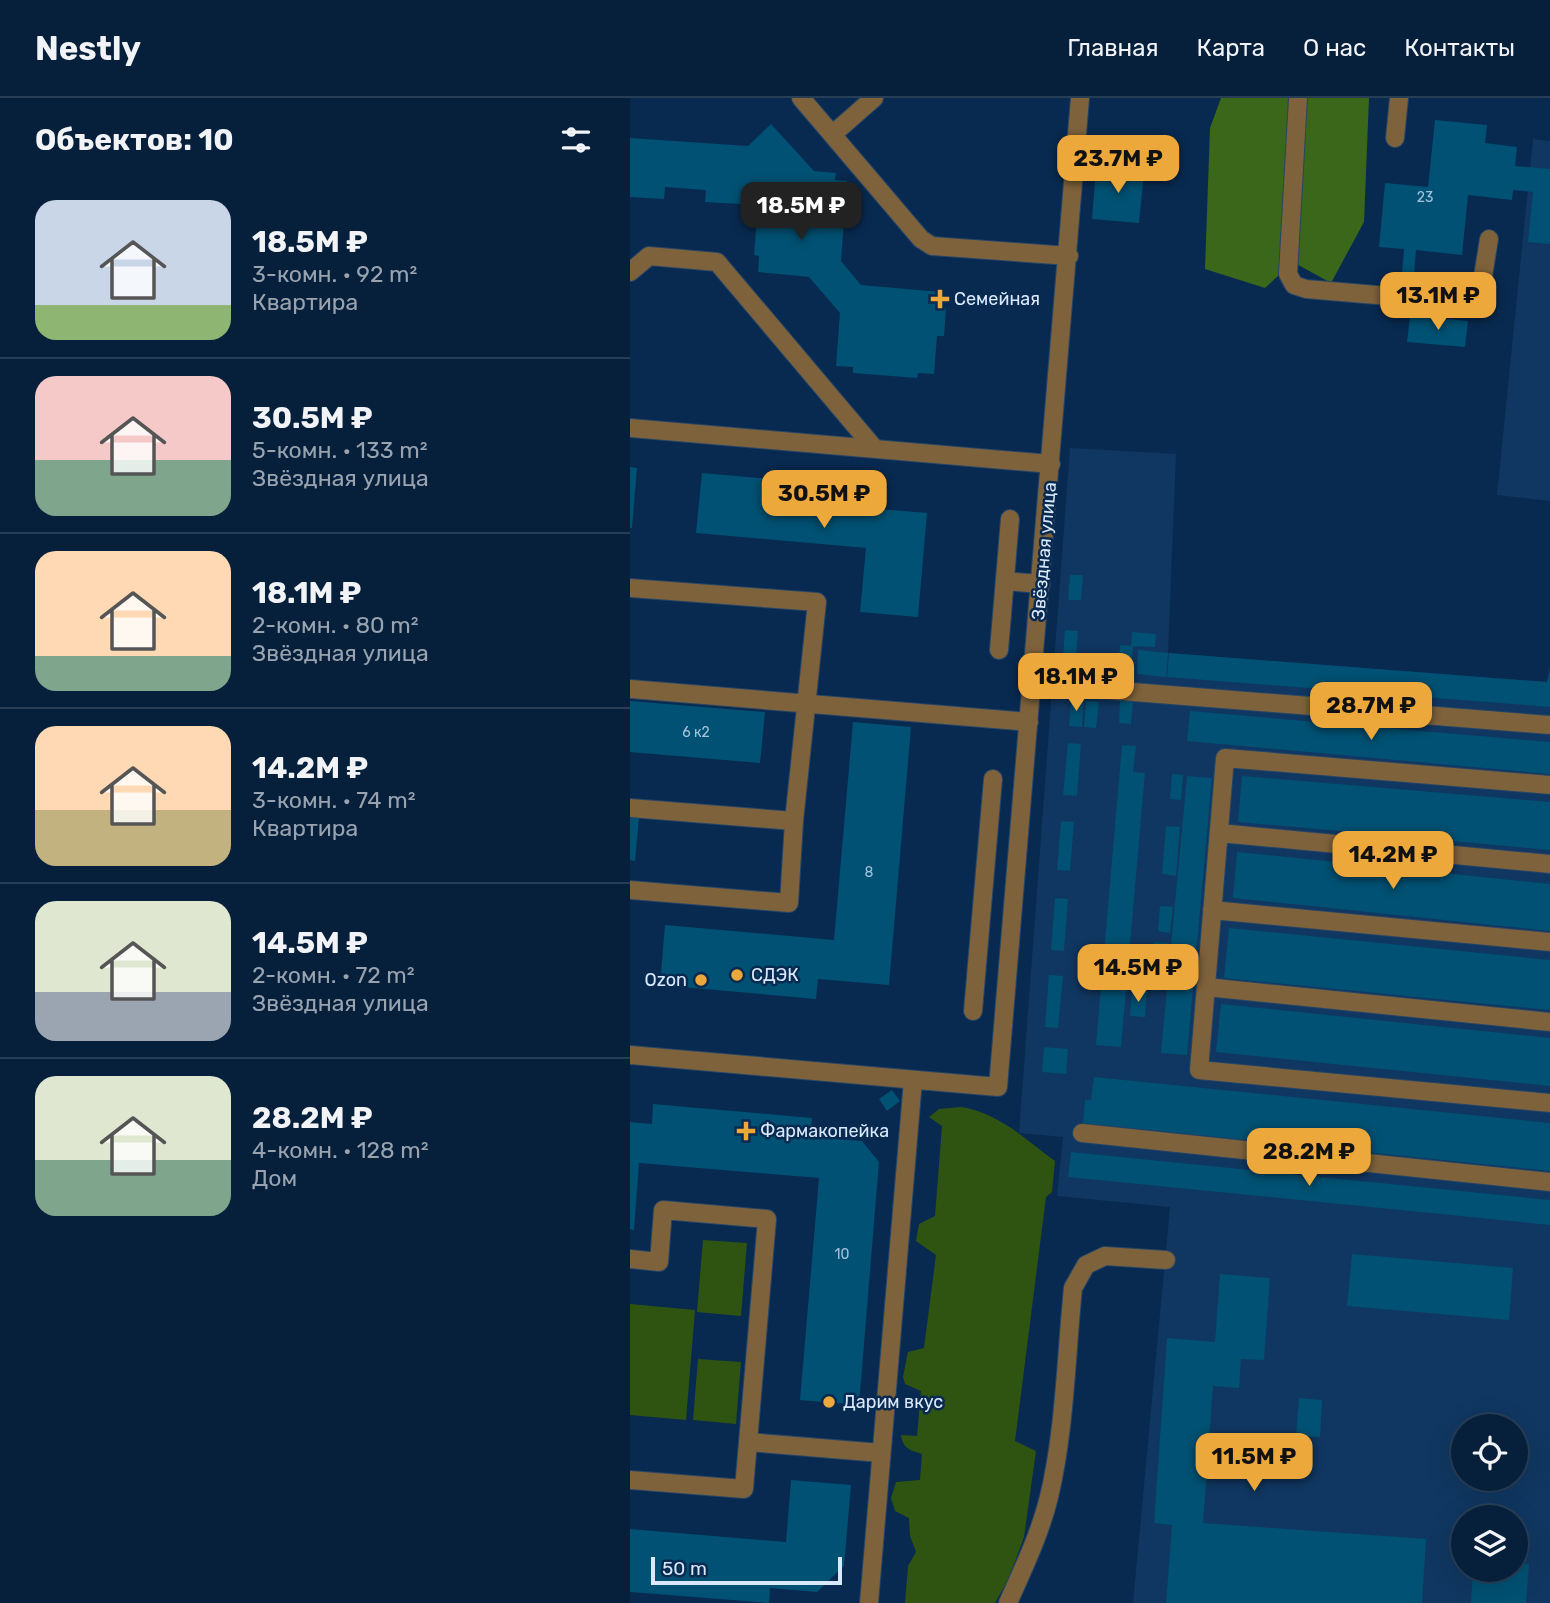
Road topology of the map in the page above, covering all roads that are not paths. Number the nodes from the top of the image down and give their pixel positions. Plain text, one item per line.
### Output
1 (801, 98) edge
2 (874, 98) edge
3 (1080, 98) edge
4 (1298, 98) edge
5 (1399, 98) edge
6 (834, 134) junction
7 (1395, 138) dead end
8 (1489, 239) dead end
9 (1069, 256) junction
10 (630, 272) edge
11 (630, 428) edge
12 (875, 449) junction
13 (1051, 464) junction
14 (1010, 519) dead end
15 (1005, 581) junction
16 (1041, 584) junction
17 (630, 588) edge
18 (999, 650) dead end
19 (1032, 684) junction
20 (630, 689) edge
21 (808, 702) junction
22 (1029, 722) junction
23 (1550, 724) edge
24 (993, 779) dead end
25 (1550, 785) edge
26 (630, 808) edge
27 (794, 821) junction
28 (1219, 833) junction
29 (1550, 864) edge
30 (630, 890) edge
31 (984, 891) junction
32 (1015, 894) junction
33 (1212, 910) junction
34 (1550, 942) edge
35 (1206, 987) junction
36 (973, 1011) dead end
37 (1550, 1022) edge
38 (630, 1055) edge
39 (913, 1080) junction
40 (1550, 1103) edge
41 (1082, 1133) dead end
42 (1550, 1182) edge
43 (630, 1259) edge
44 (1166, 1260) dead end
45 (748, 1442) junction
46 (881, 1453) junction
47 (630, 1480) edge
48 (869, 1603) edge
49 (1008, 1603) edge

1 - 6 street
2 - 6 street
3 - 9 street, Звёздная улица
4 - 8 street
5 - 7 street
6 - 9 street
9 - 13 street, Звёздная улица
10 - 12 street
11 - 12 street
12 - 13 street
13 - 16 street, Звёздная улица
14 - 15 street
15 - 16 street
15 - 18 street
16 - 19 street, Звёздная улица
17 - 21 street
19 - 22 street, Звёздная улица
19 - 23 street
20 - 21 street
21 - 22 street
21 - 27 street
22 - 32 street, Звёздная улица
24 - 31 street
25 - 28 street
26 - 27 street
27 - 30 street
28 - 29 street
28 - 33 street
31 - 32 street
31 - 36 street
32 - 39 street, Звёздная улица
33 - 34 street
33 - 35 street
35 - 37 street
35 - 40 street
38 - 39 street
39 - 46 street
41 - 42 street
43 - 45 street
44 - 49 street
45 - 46 street
45 - 47 street
46 - 48 street

